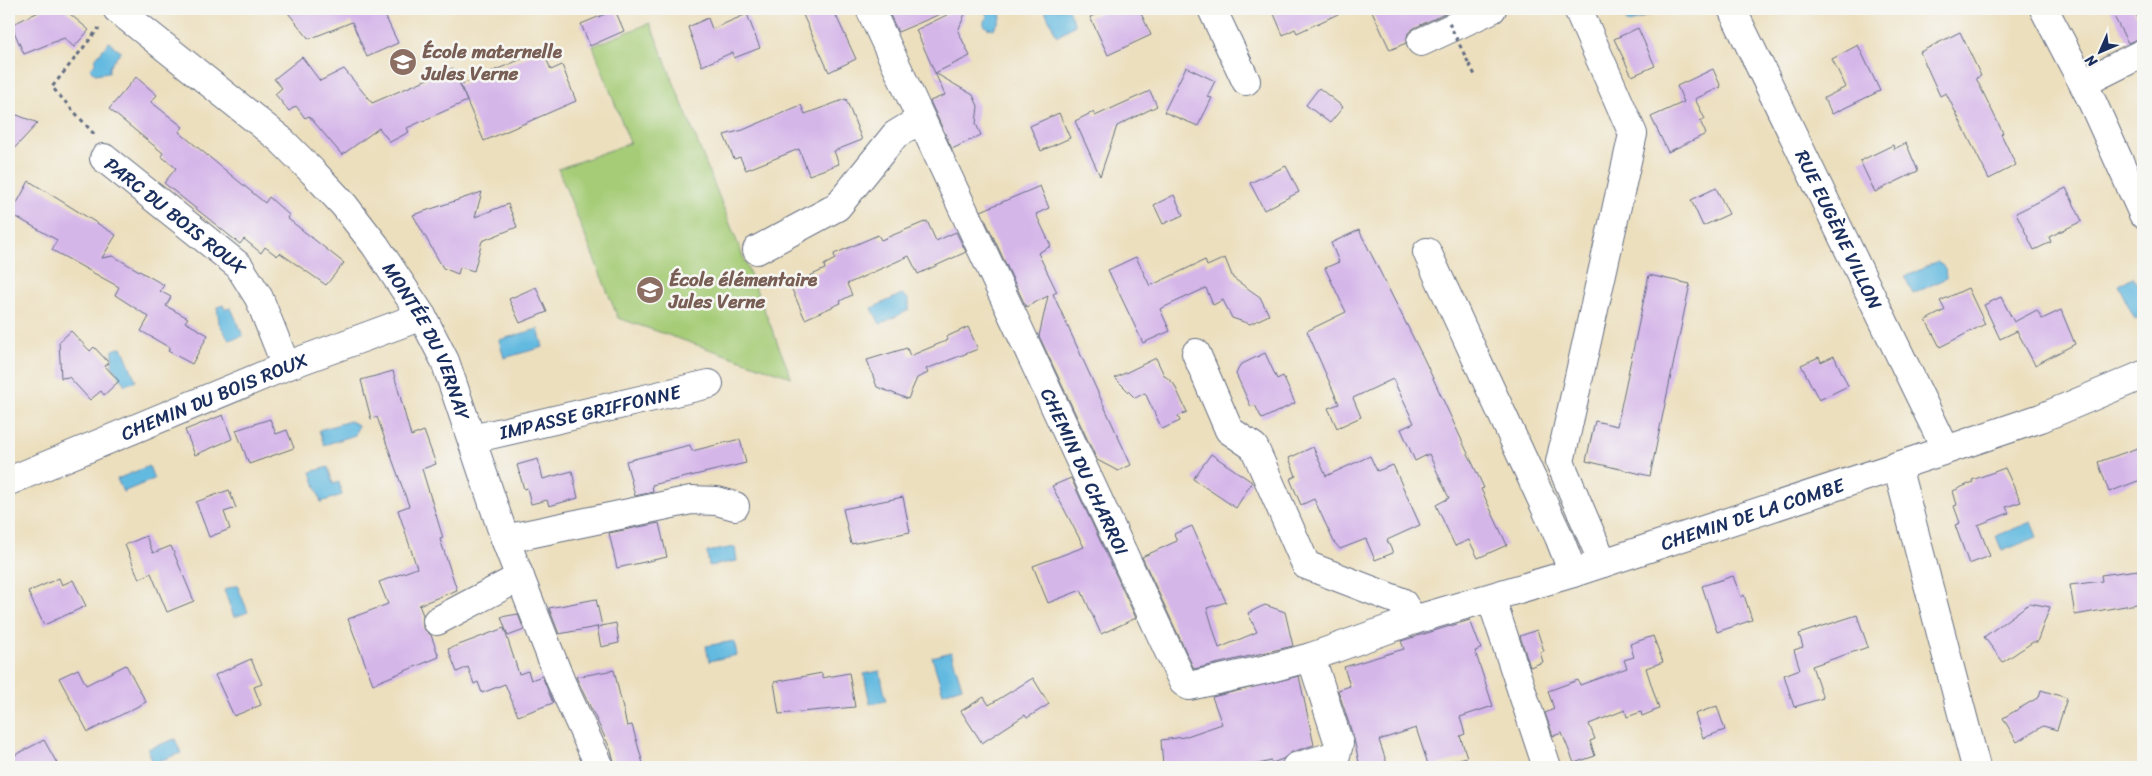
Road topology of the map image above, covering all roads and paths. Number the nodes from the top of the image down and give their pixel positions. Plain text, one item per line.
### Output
1 (870, 9) edge
2 (1212, 9) edge
3 (1492, 9) edge
4 (1578, 9) edge
5 (1732, 9) edge
6 (2044, 9) edge
7 (109, 16) edge
8 (1449, 23) dead end
9 (1421, 42) dead end
10 (2143, 53) edge
11 (1475, 75) dead end
12 (1246, 81) dead end
13 (2083, 83) junction
14 (921, 120) junction
15 (104, 158) joint
16 (2143, 214) edge
17 (757, 250) dead end
18 (1427, 252) dead end
19 (422, 316) junction
20 (1196, 353) dead end
21 (286, 366) junction
22 (2143, 375) edge
23 (708, 384) dead end
24 (472, 439) junction
25 (1946, 450) junction
26 (1897, 466) junction
27 (9, 481) edge
28 (735, 506) dead end
29 (505, 539) junction
30 (1602, 563) junction
31 (1573, 573) junction
32 (520, 576) junction
33 (1490, 598) junction
34 (1414, 620) junction
35 (437, 621) dead end
36 (1311, 657) junction
37 (1306, 766) edge
38 (600, 767) edge
39 (1547, 767) edge
40 (1976, 767) edge

1 - 14 street, CHEMIN DU CHARROI
2 - 12 street
3 - 9 street
4 - 30 street
5 - 25 street, RUE EUGÈNE VILLON
6 - 13 street
7 - 15 path, PARC DU BOIS ROUX
7 - 19 street, MONTÉE DU VERNAY
8 - 11 path, bridge
10 - 13 street
13 - 16 street
14 - 17 street
14 - 36 street, CHEMIN DU CHARROI
15 - 21 street, PARC DU BOIS ROUX
18 - 31 street
19 - 21 street, CHEMIN DU BOIS ROUX
19 - 24 street, MONTÉE DU VERNAY
20 - 34 street
21 - 27 street, CHEMIN DU BOIS ROUX
22 - 25 street
23 - 24 street, IMPASSE GRIFFONNE
24 - 29 street, MONTÉE DU VERNAY
25 - 26 street
26 - 30 street, CHEMIN DE LA COMBE
26 - 40 street
28 - 29 street
29 - 32 street, MONTÉE DU VERNAY
30 - 31 street, CHEMIN DE LA COMBE
31 - 33 street, CHEMIN DE LA COMBE
32 - 35 street
32 - 38 street, MONTÉE DU VERNAY
33 - 34 street, CHEMIN DE LA COMBE
33 - 39 street
34 - 36 street, CHEMIN DE LA COMBE
36 - 37 street

